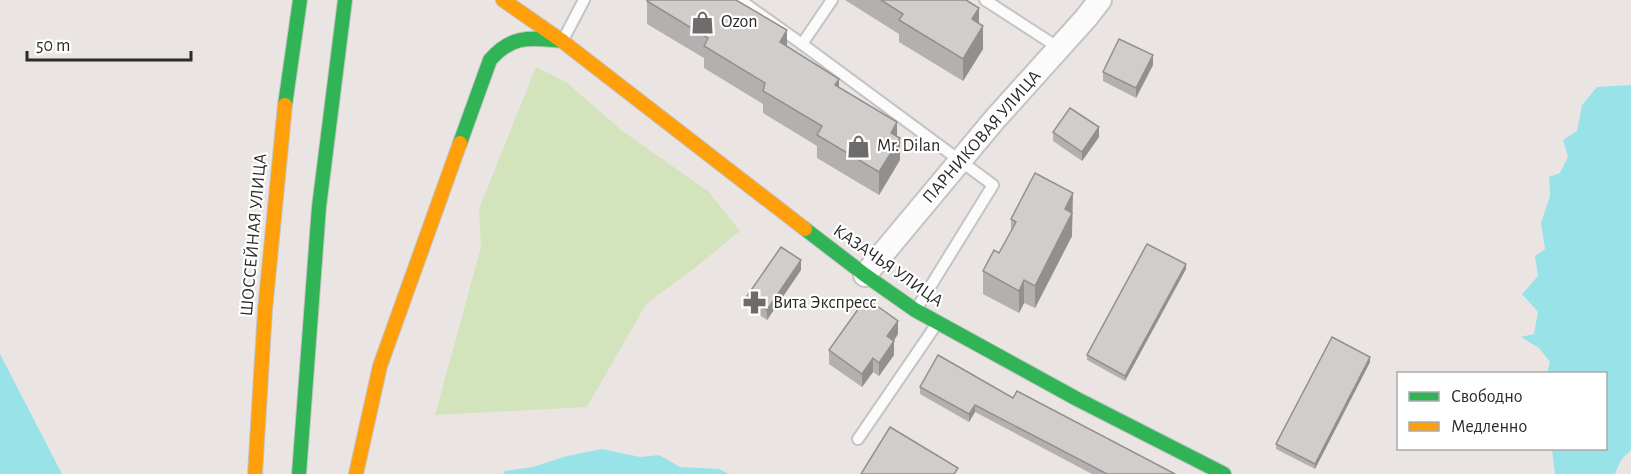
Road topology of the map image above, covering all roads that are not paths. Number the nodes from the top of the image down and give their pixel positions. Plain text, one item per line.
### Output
1 (300, 0) edge
2 (345, 0) edge
3 (584, 0) edge
4 (740, 0) edge
5 (832, 0) edge
6 (985, 0) edge
7 (1100, 0) edge
8 (501, 4) edge
9 (548, 17) dead end
10 (562, 41) junction
11 (489, 42) dead end
12 (802, 44) junction
13 (1059, 48) junction
14 (960, 161) junction
15 (430, 229) junction
16 (865, 274) junction
17 (915, 310) junction
18 (937, 322) junction
19 (858, 439) dead end
20 (1216, 472) edge
21 (255, 474) edge
22 (299, 474) edge
23 (356, 474) edge

1 - 21 main road, ШОССЕЙНАЯ УЛИЦА
2 - 22 main road
3 - 10 lane
4 - 12 lane
5 - 12 lane
6 - 13 lane
7 - 13 street, ПАРНИКОВАЯ УЛИЦА
8 - 10 main road, КАЗАЧЬЯ УЛИЦА
9 - 10 main road, КАЗАЧЬЯ УЛИЦА
10 - 15 main road
10 - 16 main road, КАЗАЧЬЯ УЛИЦА
11 - 15 main road
12 - 14 lane
13 - 14 street, ПАРНИКОВАЯ УЛИЦА
14 - 16 street, ПАРНИКОВАЯ УЛИЦА
14 - 17 lane
15 - 23 main road
16 - 17 main road, КАЗАЧЬЯ УЛИЦА
17 - 18 main road, КАЗАЧЬЯ УЛИЦА
18 - 19 lane
18 - 20 main road, КАЗАЧЬЯ УЛИЦА

